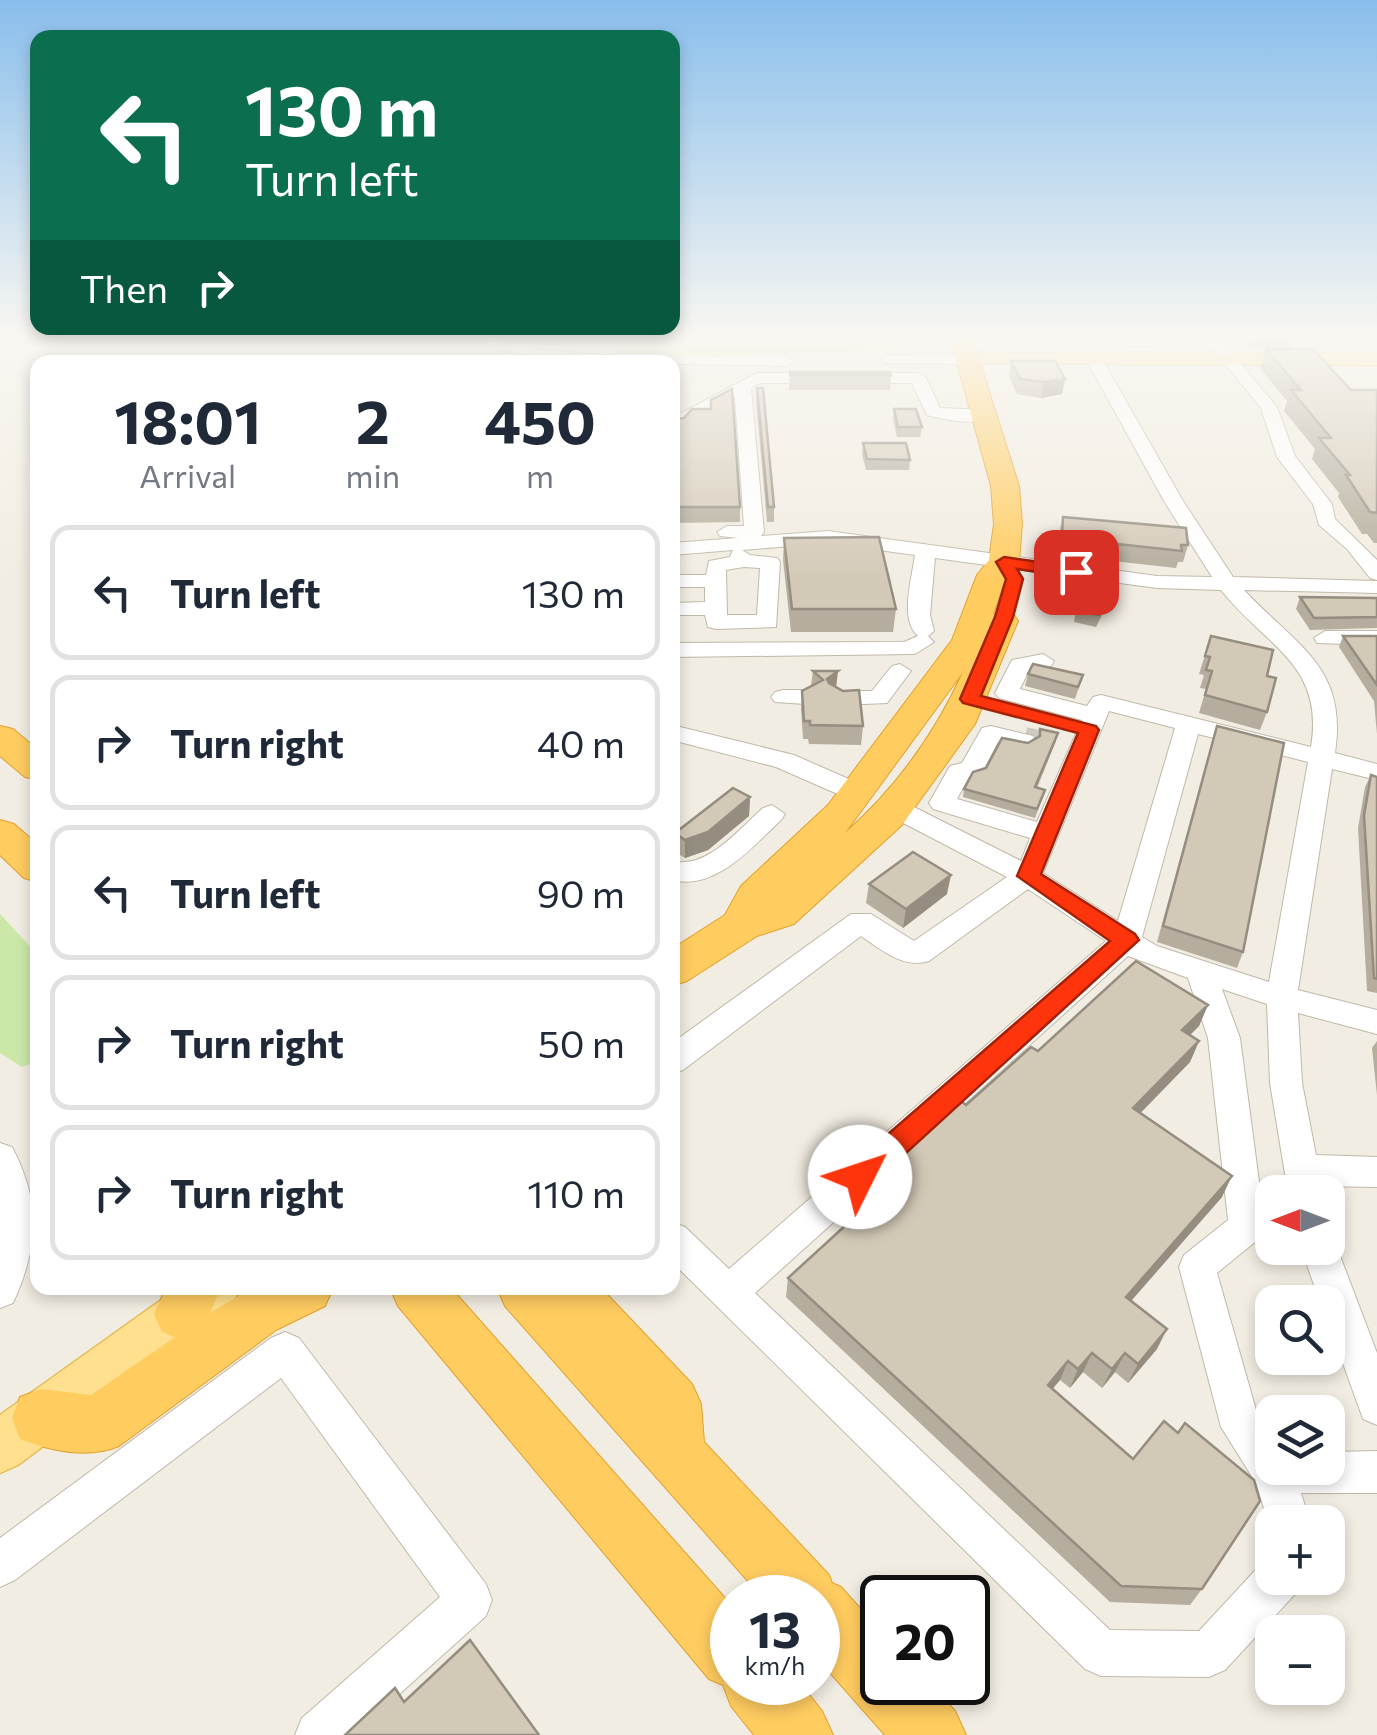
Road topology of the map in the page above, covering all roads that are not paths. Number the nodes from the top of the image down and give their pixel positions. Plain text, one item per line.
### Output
1 (745, 419) edge
2 (987, 419) edge
3 (1129, 419) edge
4 (1273, 419) edge
5 (680, 532) edge
6 (680, 550) edge
7 (738, 553) junction
8 (925, 554) junction
9 (770, 562) junction
10 (1004, 562) junction
11 (1377, 574) edge
12 (716, 580) junction
13 (680, 581) edge
14 (1228, 586) junction
15 (1377, 586) edge
16 (716, 608) junction
17 (680, 609) edge
18 (1325, 638) dead end
19 (1377, 638) edge
20 (680, 650) edge
21 (1043, 662) edge
22 (900, 670) dead end
23 (841, 698) edge
24 (970, 699) junction
25 (922, 707) junction
26 (1190, 723) junction
27 (680, 734) edge
28 (0, 737) edge
29 (1081, 737) junction
30 (1024, 740) tunnel mouth
31 (1321, 759) junction
32 (30, 762) edge
33 (1377, 772) edge
34 (858, 793) junction
35 (895, 808) junction
36 (772, 814) dead end
37 (0, 833) edge
38 (1046, 834) junction
39 (30, 861) edge
40 (680, 873) edge
41 (1028, 876) junction
42 (742, 925) junction
43 (1127, 940) junction
44 (680, 965) edge
45 (1200, 970) junction
46 (1282, 997) junction
47 (1377, 1022) edge
48 (680, 1055) edge
49 (0, 1157) edge
50 (1377, 1172) edge
51 (1301, 1175) edge
52 (1319, 1175) edge
53 (680, 1246) edge
54 (1325, 1265) edge
55 (0, 1291) edge
56 (730, 1293) junction
57 (292, 1295) edge
58 (422, 1295) edge
59 (530, 1295) edge
60 (571, 1295) edge
61 (197, 1296) edge
62 (1377, 1405) edge
63 (12, 1433) edge
64 (1255, 1447) edge
65 (675, 1453) junction
66 (1345, 1472) edge
67 (1377, 1472) edge
68 (0, 1566) edge
69 (785, 1575) edge
70 (1263, 1595) edge
71 (710, 1630) edge
72 (840, 1634) edge
73 (860, 1657) edge
74 (773, 1705) edge
75 (904, 1705) edge
76 (319, 1735) edge
77 (798, 1735) edge
78 (931, 1735) edge

1 - 5 street
2 - 10 highway
3 - 14 street
4 - 11 street
6 - 7 street
7 - 8 street
7 - 9 street
7 - 12 street
8 - 9 street
8 - 10 street
8 - 20 street
9 - 16 street
10 - 14 street
10 - 24 highway
10 - 25 highway
12 - 13 street
12 - 16 street
14 - 15 street
14 - 31 street
16 - 17 street
18 - 19 street
21 - 29 street
22 - 23 street
24 - 29 street
24 - 35 highway
25 - 34 highway
25 - 35 highway
26 - 29 street
26 - 31 street
26 - 43 street
27 - 34 street
28 - 32 highway
29 - 38 street
30 - 38 street
31 - 33 street
31 - 46 street
34 - 42 highway
35 - 41 street
35 - 42 highway
36 - 40 street
37 - 39 highway
38 - 41 street
41 - 43 street
41 - 48 street
42 - 44 highway
43 - 45 street
43 - 56 street
45 - 46 street
45 - 64 street
46 - 47 street
46 - 51 street
49 - 55 street
50 - 52 street
53 - 56 street
54 - 62 street
56 - 70 street
57 - 63 highway
58 - 71 highway
59 - 65 highway
60 - 65 highway
61 - 63 main road
65 - 69 highway
66 - 67 street
68 - 76 street
72 - 73 highway
74 - 77 highway
75 - 78 highway

